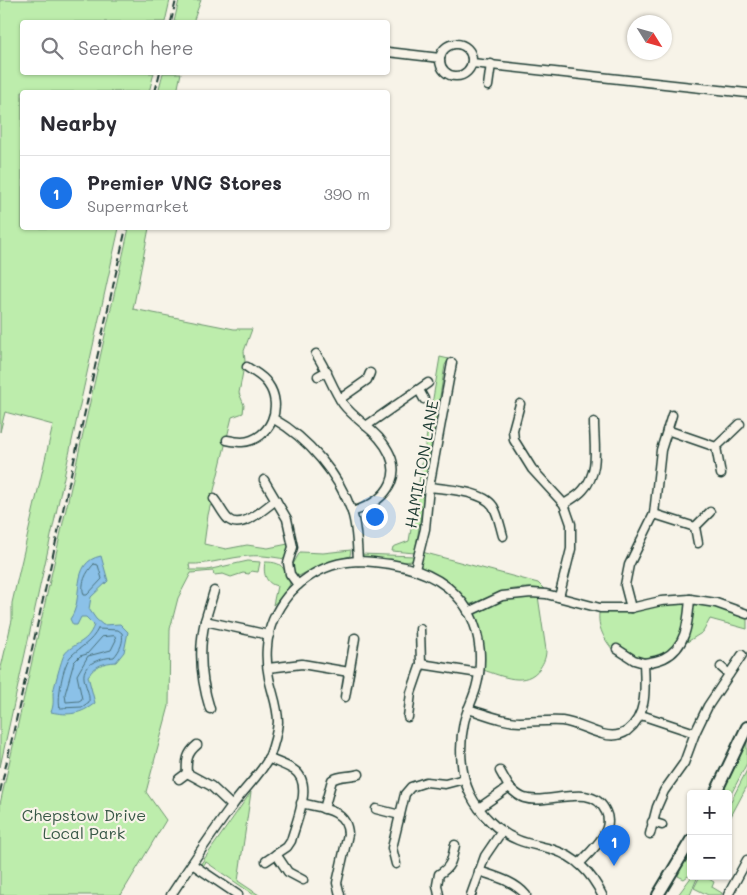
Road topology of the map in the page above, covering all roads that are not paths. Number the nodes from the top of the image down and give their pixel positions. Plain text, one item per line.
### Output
1 (390, 52) edge
2 (440, 58) junction
3 (472, 62) junction
4 (491, 64) junction
5 (488, 86) dead end
6 (747, 93) edge
7 (316, 354) dead end
8 (452, 364) dead end
9 (247, 368) dead end
10 (327, 371) junction
11 (370, 373) dead end
12 (318, 376) dead end
13 (276, 379) dead end
14 (428, 383) dead end
15 (269, 384) junction
16 (418, 390) junction
17 (340, 399) junction
18 (424, 399) dead end
19 (520, 404) dead end
20 (672, 416) dead end
21 (274, 419) junction
22 (594, 422) dead end
23 (740, 424) dead end
24 (366, 426) junction
25 (667, 430) junction
26 (227, 440) dead end
27 (243, 442) junction
28 (716, 447) junction
29 (243, 451) dead end
30 (721, 474) dead end
31 (264, 480) dead end
32 (429, 487) junction
33 (214, 499) dead end
34 (276, 500) junction
35 (564, 504) junction
36 (352, 512) junction
37 (710, 512) dead end
38 (654, 514) junction
39 (695, 527) junction
40 (503, 536) dead end
41 (698, 543) dead end
42 (358, 561) junction
43 (415, 569) junction
44 (298, 585) junction
45 (214, 590) dead end
46 (559, 597) junction
47 (690, 599) junction
48 (631, 608) junction
49 (746, 611) edge
50 (468, 612) junction
51 (204, 621) junction
52 (420, 630) dead end
53 (269, 635) junction
54 (355, 638) dead end
55 (617, 649) dead end
56 (742, 655) dead end
57 (644, 663) junction
58 (420, 664) junction
59 (268, 668) junction
60 (721, 668) dead end
61 (349, 672) junction
62 (479, 673) junction
63 (730, 674) junction
64 (345, 697) dead end
65 (210, 709) dead end
66 (468, 709) junction
67 (641, 715) junction
68 (408, 717) dead end
69 (747, 727) edge
70 (695, 733) junction
71 (197, 745) dead end
72 (268, 758) junction
73 (500, 771) dead end
74 (187, 774) junction
75 (358, 774) dead end
76 (179, 779) dead end
77 (464, 779) junction
78 (509, 787) junction
79 (717, 790) edge
80 (301, 803) junction
81 (232, 806) junction
82 (479, 808) junction
83 (324, 809) junction
84 (376, 809) dead end
85 (400, 815) junction
86 (652, 822) junction
87 (662, 825) dead end
88 (502, 831) junction
89 (650, 834) dead end
90 (455, 844) dead end
91 (687, 847) edge
92 (276, 854) junction
93 (266, 860) dead end
94 (747, 860) edge
95 (192, 864) junction
96 (396, 864) dead end
97 (579, 864) junction
98 (479, 871) junction
99 (303, 880) dead end
100 (171, 895) edge
101 (238, 895) edge
102 (340, 895) edge
103 (440, 895) edge
104 (471, 895) edge
105 (526, 895) edge
106 (602, 895) edge
107 (658, 895) edge
108 (728, 895) edge

1 - 2 street
2 - 3 street
2 - 3 street
3 - 4 street
4 - 5 street
4 - 6 street
7 - 10 street
8 - 32 street, HAMILTON LANE
9 - 15 street
10 - 12 street
10 - 17 street
11 - 17 street
13 - 15 street
14 - 16 street
15 - 21 street
16 - 18 street
16 - 24 street
17 - 24 street
19 - 35 street
20 - 25 street
21 - 27 street
21 - 36 street
22 - 35 street
23 - 28 street
24 - 36 street
25 - 28 street
25 - 38 street
26 - 27 street
27 - 29 street
28 - 30 street
31 - 34 street
32 - 40 street
32 - 43 street, HAMILTON LANE
33 - 34 street
34 - 44 street
35 - 46 street
36 - 42 street
37 - 39 street
38 - 39 street
38 - 48 street
39 - 41 street
42 - 43 street
42 - 44 street
43 - 50 street
44 - 53 street
45 - 51 street
46 - 48 street
46 - 50 street
47 - 48 street
47 - 49 street
47 - 57 street
50 - 62 street
51 - 53 street
51 - 65 street
52 - 58 street
53 - 59 street
54 - 61 street
55 - 57 street
56 - 63 street
57 - 67 street
58 - 62 street
58 - 68 street
59 - 61 street
59 - 72 street
60 - 63 street
61 - 64 street
62 - 66 street
63 - 70 street
66 - 67 street
66 - 77 street
67 - 70 street
69 - 79 main road
70 - 86 street
71 - 74 street
72 - 80 street
72 - 81 street
73 - 78 street
74 - 76 street
74 - 81 street
75 - 83 street
77 - 82 street
77 - 85 street
78 - 82 street
78 - 97 street
80 - 83 street
80 - 92 street
81 - 95 street
82 - 88 street
83 - 102 street
84 - 85 street
85 - 96 street
86 - 87 street
86 - 89 street
88 - 97 street
88 - 98 street
90 - 103 street
91 - 107 main road
92 - 93 street
92 - 99 street
94 - 108 street
95 - 100 street
95 - 101 street
97 - 106 street
98 - 104 street
98 - 105 street

